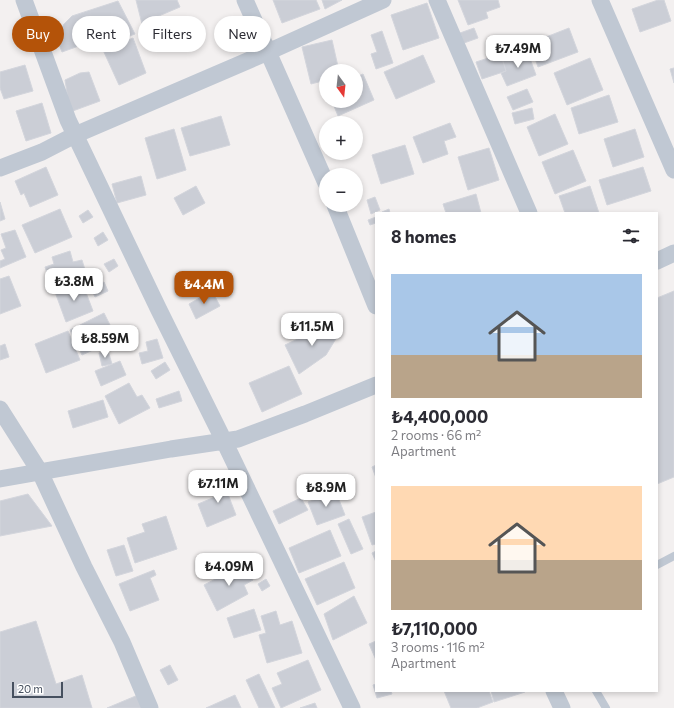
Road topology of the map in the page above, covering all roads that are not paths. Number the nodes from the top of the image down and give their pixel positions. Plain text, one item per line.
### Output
1 (24, 0) edge
2 (245, 0) edge
3 (383, 0) edge
4 (437, 0) edge
5 (600, 0) edge
6 (252, 16) edge
7 (271, 51) edge
8 (268, 52) joint
9 (75, 135) junction
10 (0, 168) edge
11 (320, 168) edge
12 (674, 170) edge
13 (338, 212) edge
14 (529, 212) edge
15 (674, 253) edge
16 (658, 261) edge
17 (375, 304) edge
18 (375, 385) edge
19 (0, 410) edge
20 (224, 441) junction
21 (40, 472) junction
22 (0, 479) edge
23 (674, 556) edge
24 (658, 564) edge
25 (554, 692) edge
26 (597, 692) edge
27 (150, 708) edge
28 (352, 708) edge
29 (562, 708) edge
30 (606, 708) edge

1 - 9 street
2 - 6 street
3 - 7 street
4 - 14 street
5 - 12 street
8 - 9 street
8 - 11 street
9 - 10 street
9 - 20 street
13 - 17 street
15 - 16 street
18 - 20 street
19 - 21 street
20 - 21 street
20 - 28 street
21 - 22 street
21 - 27 street
23 - 24 lane
25 - 29 street
26 - 30 lane

